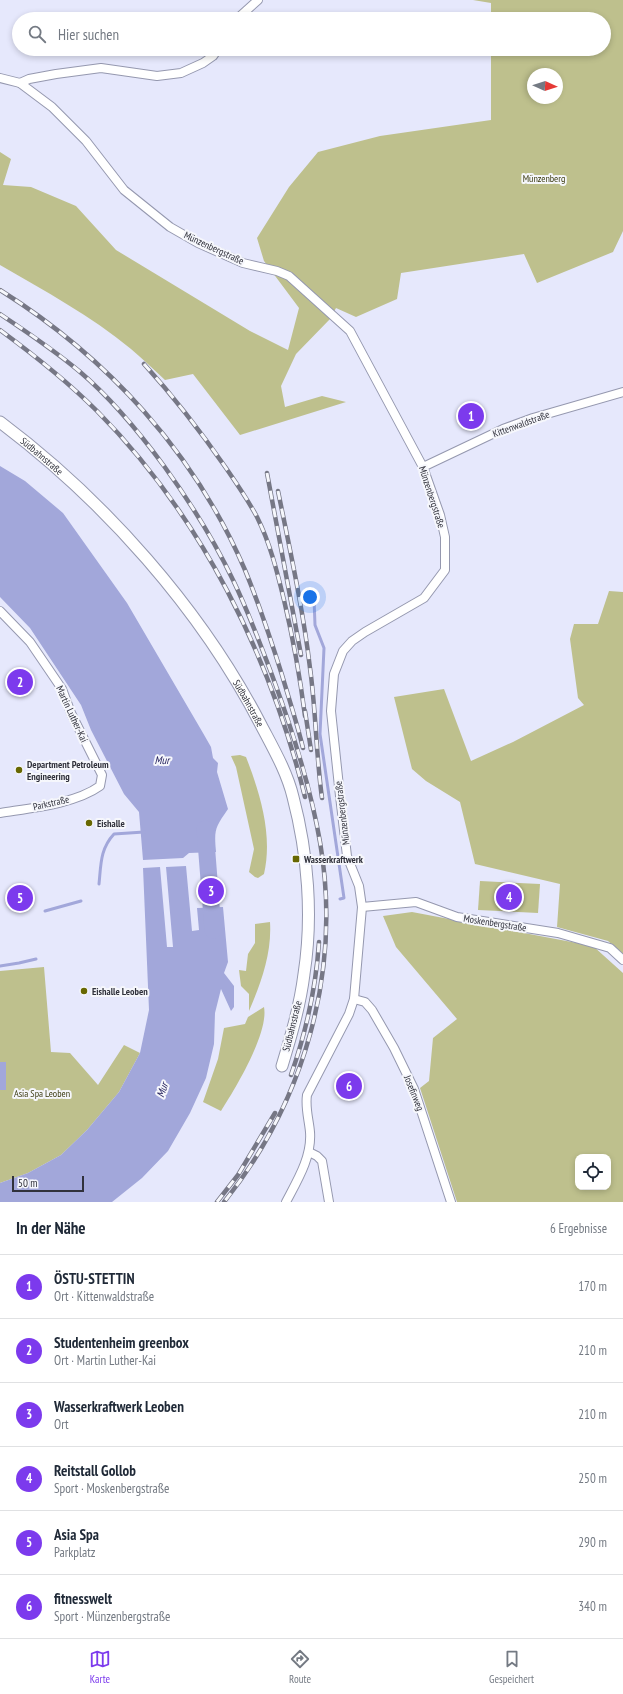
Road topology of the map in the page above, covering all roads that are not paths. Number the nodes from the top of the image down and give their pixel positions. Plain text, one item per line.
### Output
1 (258, 0) edge
2 (245, 12) edge
3 (211, 56) edge
4 (0, 78) edge
5 (20, 83) junction
6 (623, 392) edge
7 (0, 422) edge
8 (423, 467) junction
9 (0, 611) edge
10 (100, 786) joint
11 (0, 813) edge
12 (362, 907) junction
13 (623, 960) edge
14 (354, 999) junction
15 (282, 1066) dead end
16 (309, 1152) junction
17 (286, 1202) edge
18 (329, 1202) edge
19 (451, 1202) edge

1 - 2 street
3 - 5 street
4 - 5 street
5 - 8 street, Münzenbergstraße
6 - 8 street, Kittenwaldstraße
7 - 15 main road, Südbahnstraße
8 - 12 street, Münzenbergstraße
9 - 10 street, Martin Luther-Kai
10 - 11 street, Parkstraße
12 - 13 street, Moskenbergstraße
12 - 14 street, Münzenbergstraße
14 - 16 street, Münzenbergstraße
14 - 19 street, Josefinweg
16 - 17 street, Münzenbergstraße
16 - 18 street

